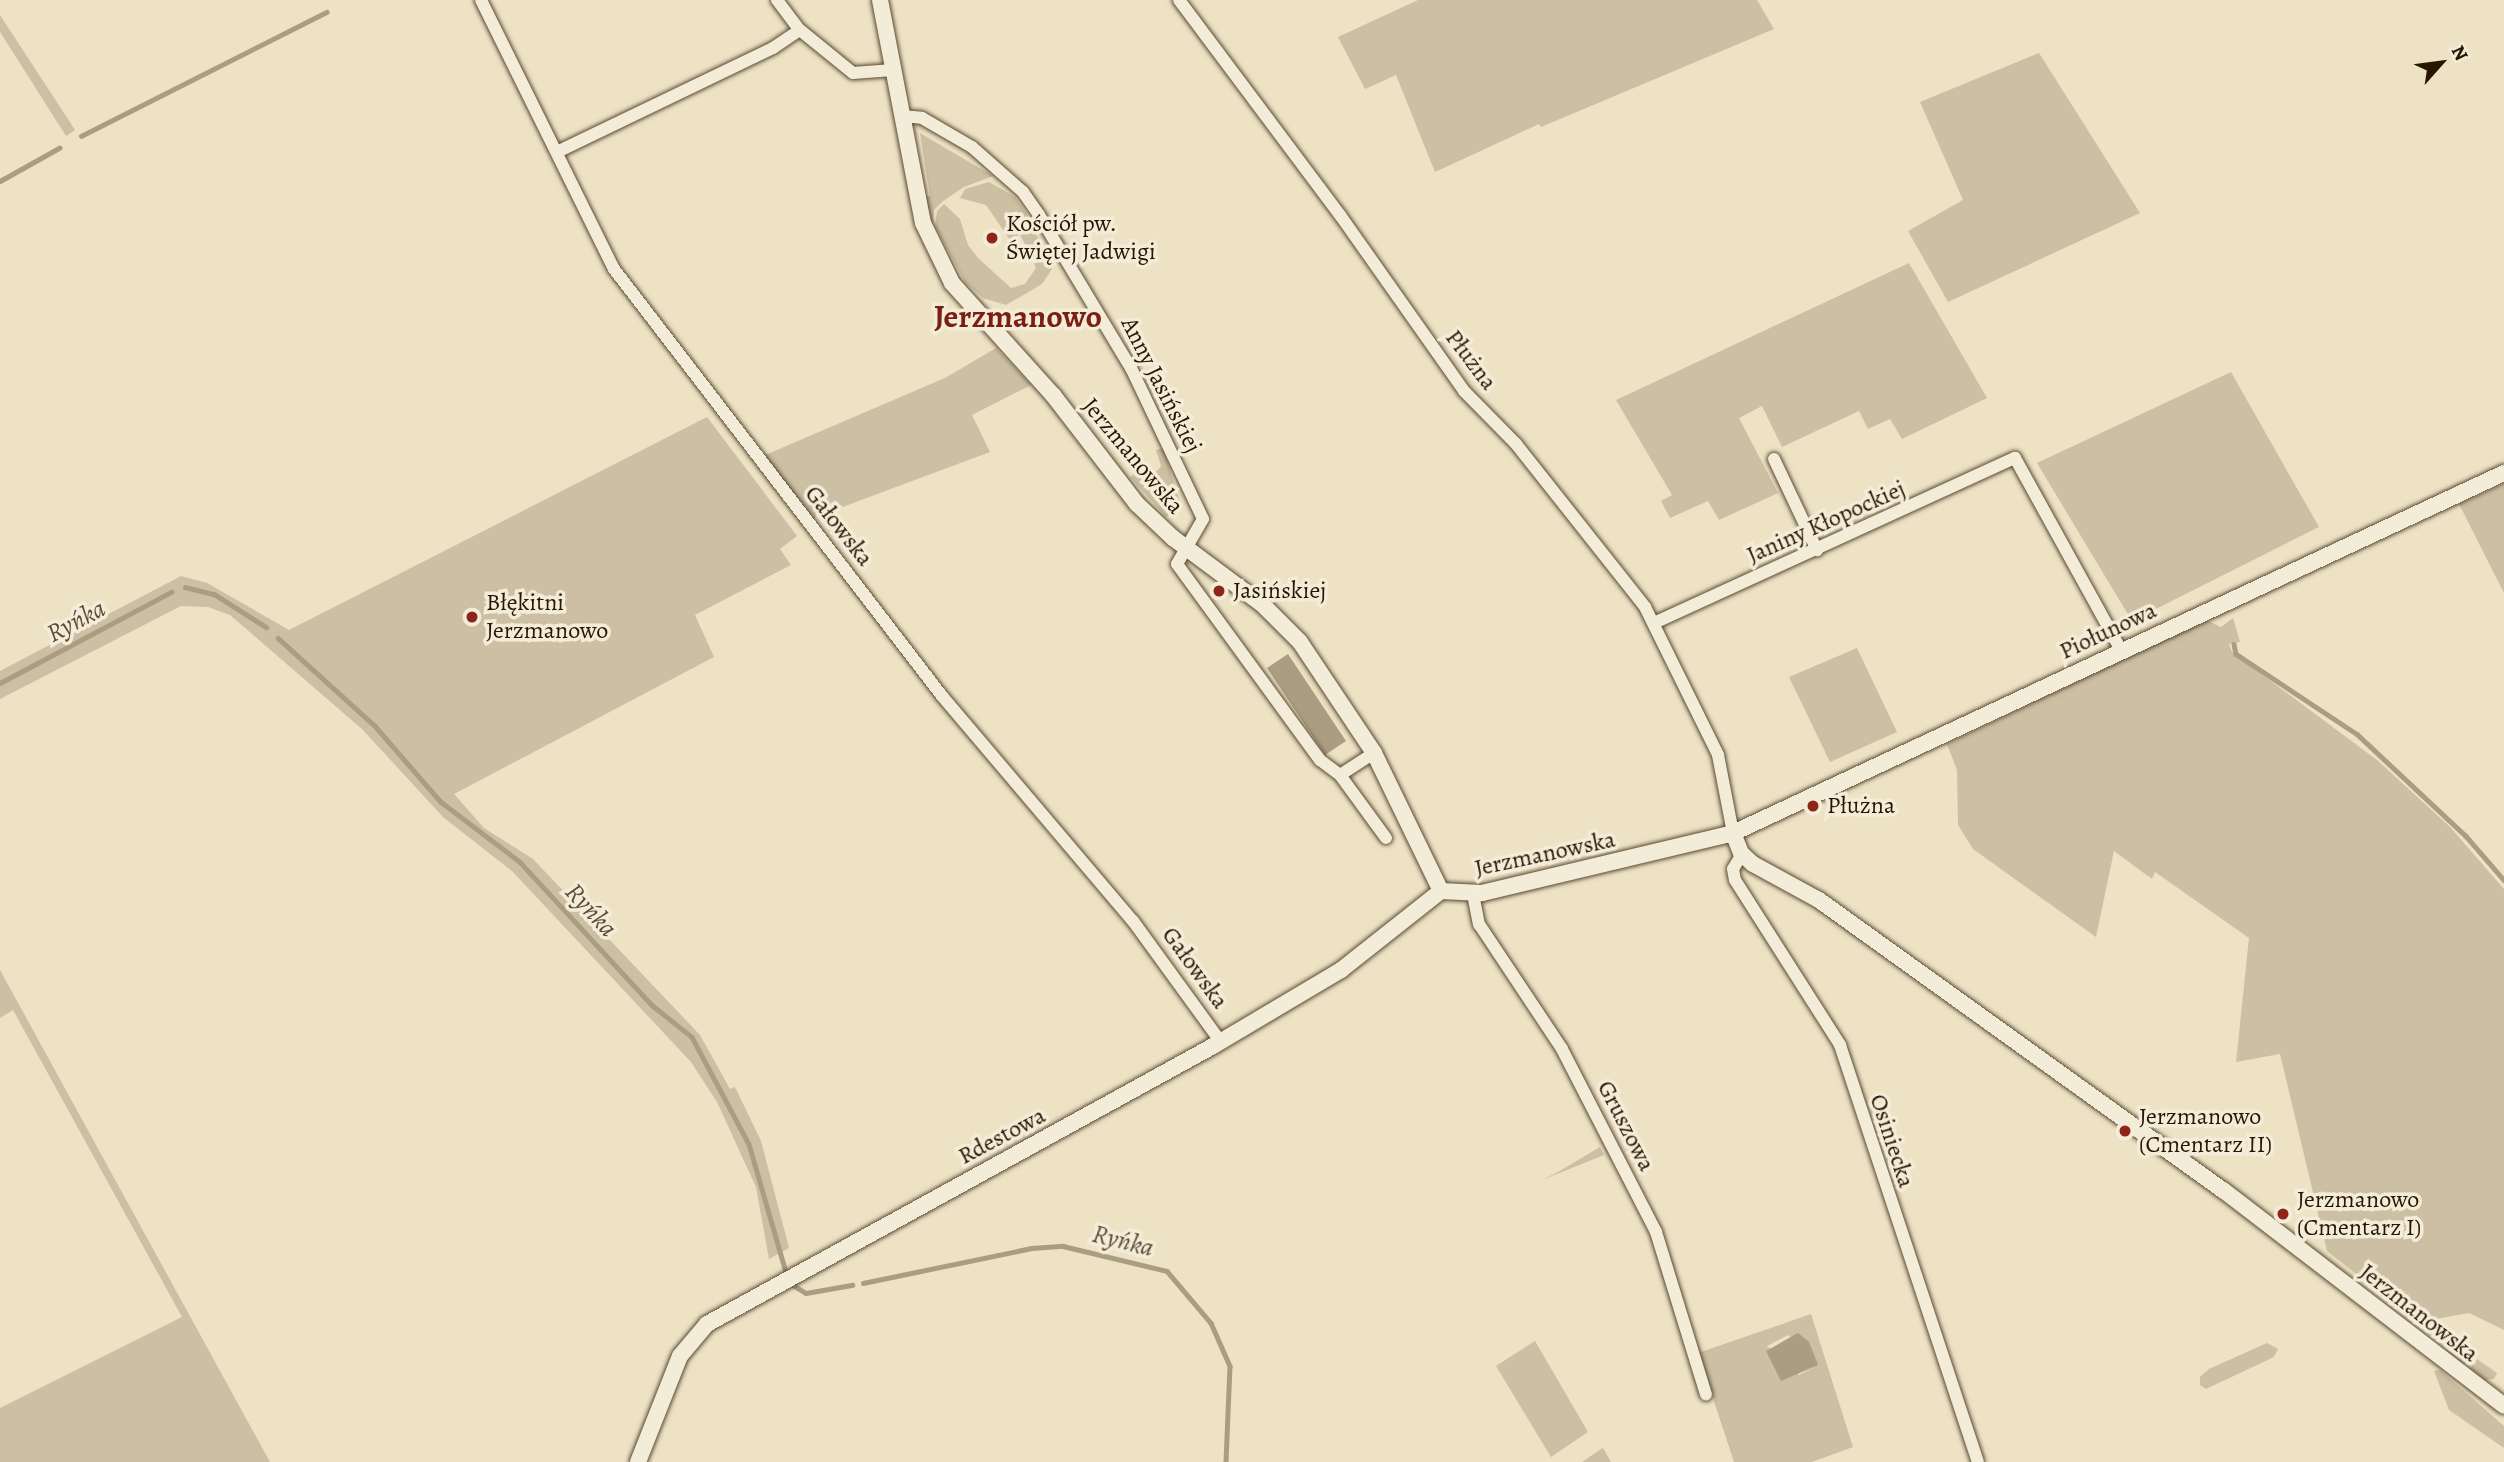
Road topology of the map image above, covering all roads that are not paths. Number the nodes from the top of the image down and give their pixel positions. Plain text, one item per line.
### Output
1 (481, 0) edge
2 (777, 0) edge
3 (880, 0) edge
4 (1179, 0) edge
5 (800, 30) junction
6 (893, 70) junction
7 (901, 116) junction
8 (557, 152) junction
9 (1774, 459) dead end
10 (2504, 473) edge
11 (1187, 549) junction
12 (1817, 550) junction
13 (1654, 623) junction
14 (2121, 650) junction
15 (1374, 752) junction
16 (1340, 775) junction
17 (1733, 833) junction
18 (1386, 838) dead end
19 (1742, 854) junction
20 (1441, 891) junction
21 (1473, 894) junction
22 (1221, 1042) junction
23 (1706, 1395) dead end
24 (2504, 1406) edge
25 (638, 1462) edge
26 (1978, 1462) edge

1 - 8 street, Gałowska
2 - 5 street
3 - 6 street, Jerzmanowska
4 - 13 street, Płużna
5 - 6 street
5 - 8 street
6 - 7 street, Jerzmanowska
7 - 11 street, Jerzmanowska
7 - 11 street, Anny Jasińskiej
8 - 22 street, Gałowska
9 - 12 street
10 - 14 street, Piołunowa
11 - 15 street, Jerzmanowska
11 - 16 street
12 - 13 street, Janiny Kłopockiej
12 - 14 street, Janiny Kłopockiej
13 - 17 street, Płużna
14 - 17 street, Piołunowa
15 - 16 street
15 - 20 street, Jerzmanowska
16 - 18 street
17 - 19 street
17 - 21 street, Jerzmanowska
19 - 24 street, Jerzmanowska
19 - 26 street, Osiniecka
20 - 21 street, Jerzmanowska
20 - 22 street, Rdestowa
21 - 23 street, Gruszowa
22 - 25 street, Rdestowa

